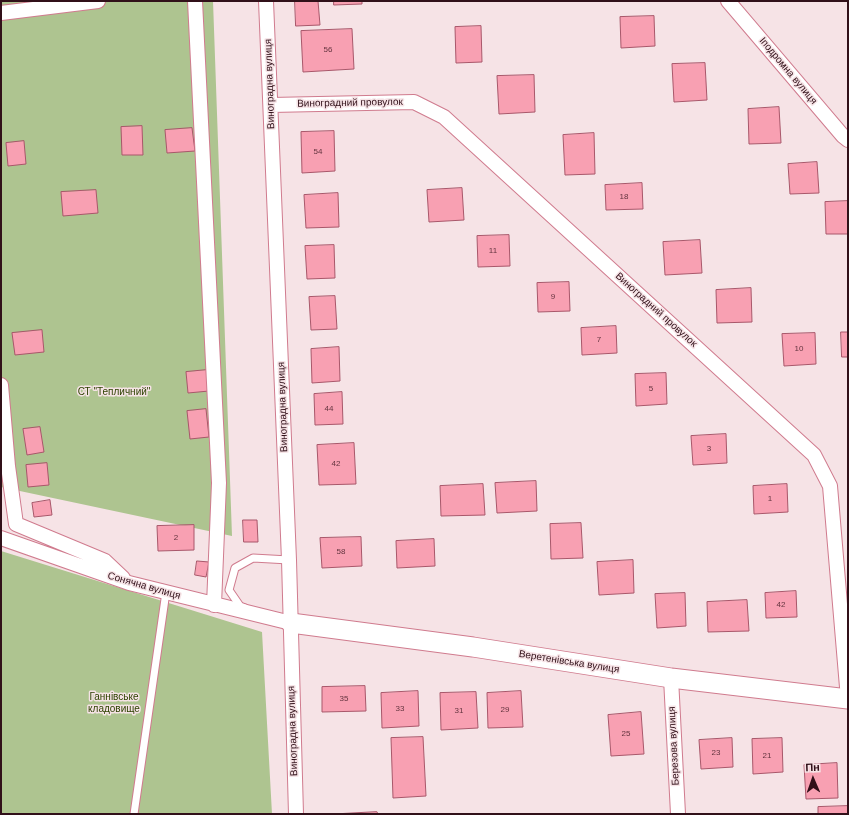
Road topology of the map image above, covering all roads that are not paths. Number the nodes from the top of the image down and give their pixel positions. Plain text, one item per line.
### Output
1 (98, 1) edge
2 (195, 1) edge
3 (266, 1) edge
4 (728, 1) edge
5 (28, 5) edge
6 (1, 13) edge
7 (271, 105) junction
8 (848, 140) edge
9 (1, 384) edge
10 (1, 538) edge
11 (289, 560) junction
12 (129, 582) junction
13 (166, 592) junction
14 (214, 605) junction
15 (265, 618) junction
16 (291, 623) junction
17 (671, 678) junction
18 (848, 699) edge
19 (134, 814) edge
20 (296, 814) edge
21 (678, 814) edge

1 - 5 street
2 - 14 street
3 - 7 street, Виноградна вулиця
4 - 8 street, Іподромна вулиця
5 - 6 street
7 - 11 street, Виноградна вулиця
7 - 18 street, Виноградний провулок
9 - 12 street
10 - 12 street, Сонячна вулиця
11 - 15 lane
11 - 16 street, Виноградна вулиця
12 - 13 street, Сонячна вулиця
13 - 14 street, Сонячна вулиця
13 - 19 lane
14 - 15 street, Сонячна вулиця
15 - 16 street, Сонячна вулиця
16 - 17 street, Веретенівська вулиця
16 - 20 street, Виноградна вулиця
17 - 18 street, Веретенівська вулиця
17 - 21 street, Березова вулиця

